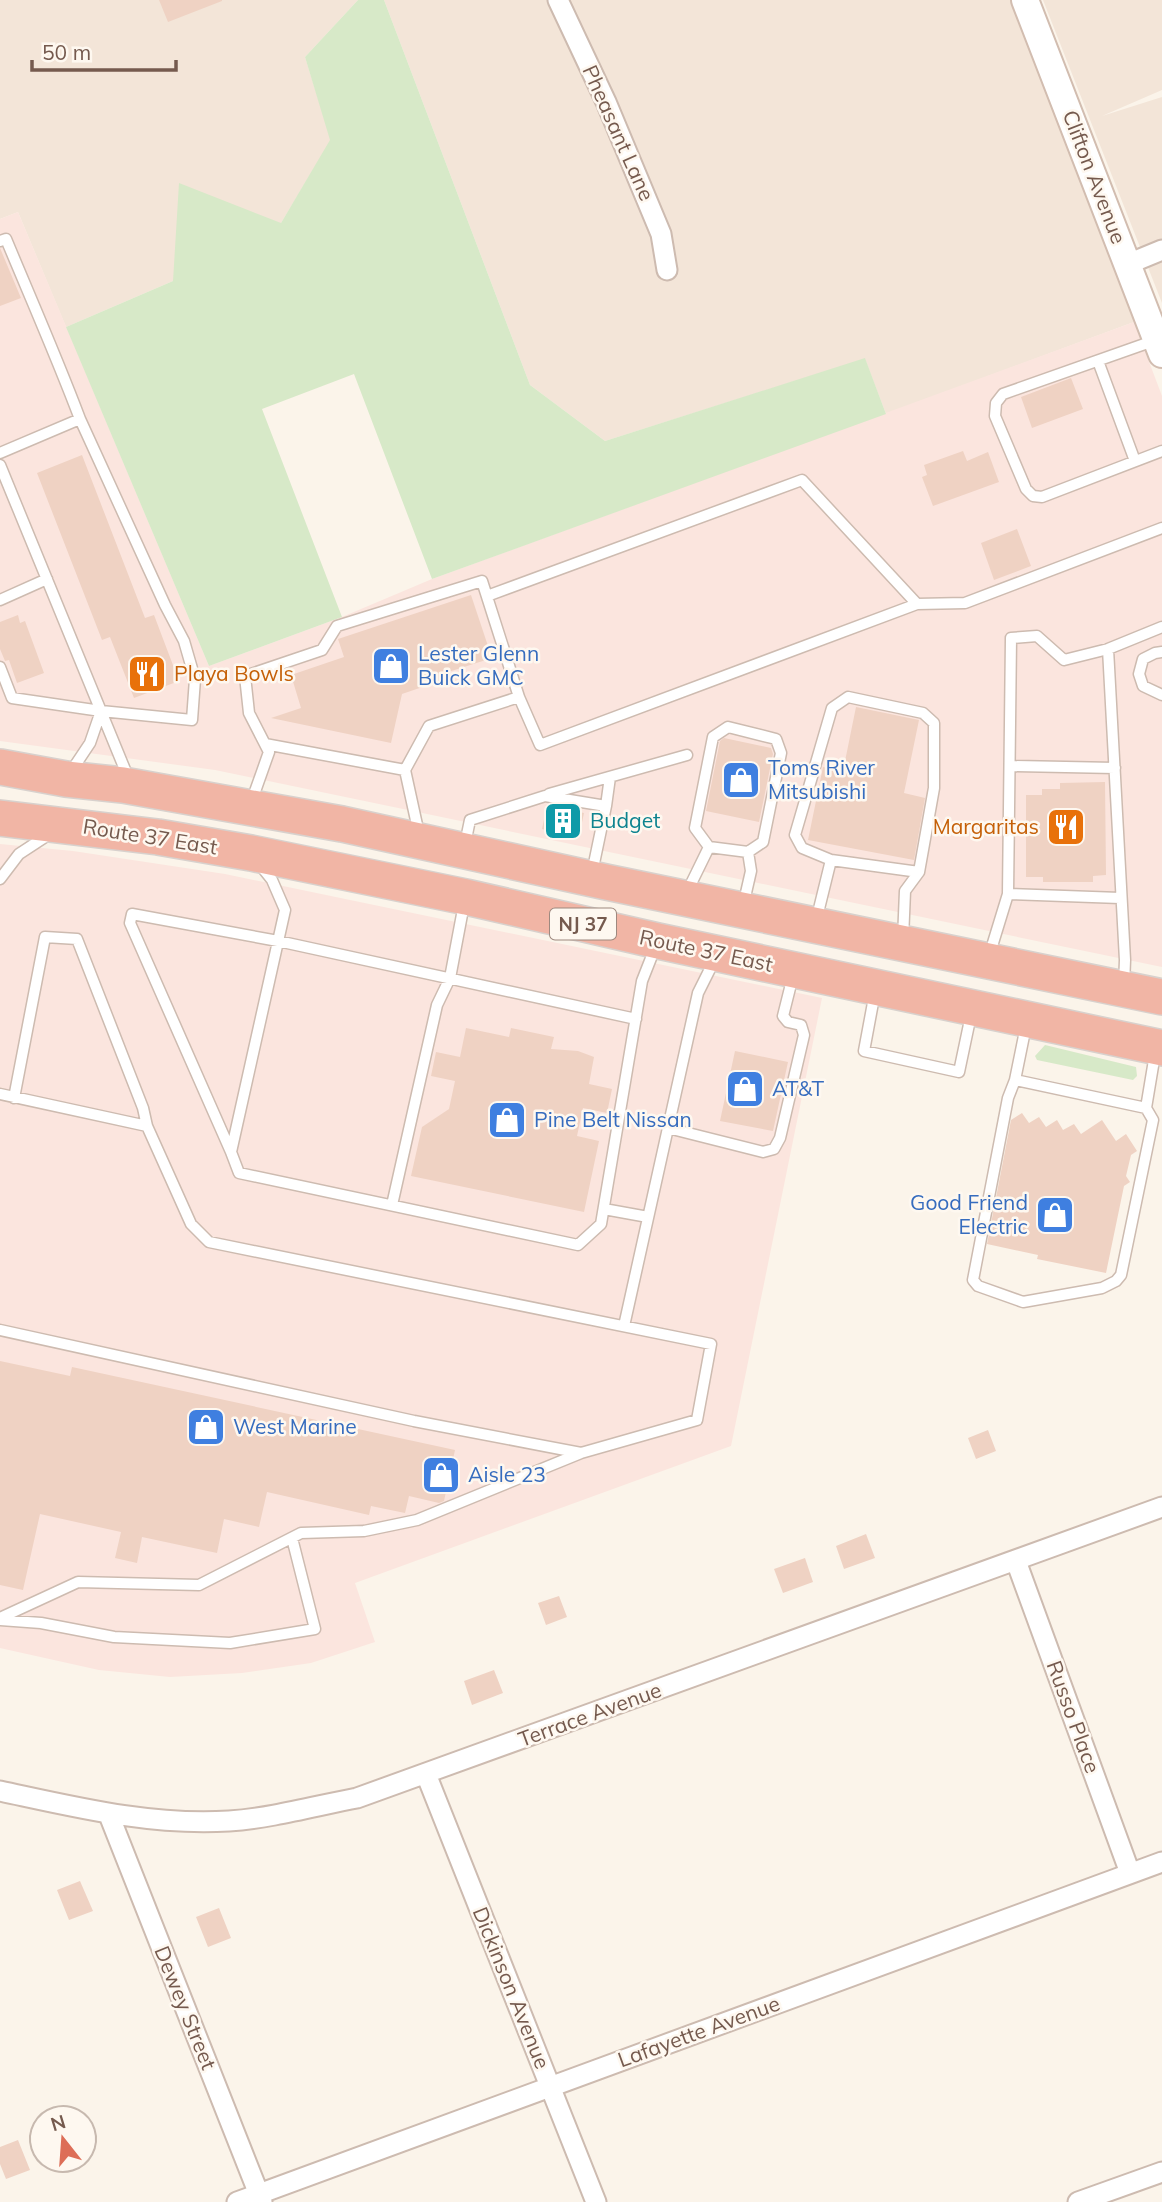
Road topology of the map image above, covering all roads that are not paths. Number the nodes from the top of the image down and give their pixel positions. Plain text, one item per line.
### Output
1 (558, 0) edge
2 (1025, 0) edge
3 (0, 241) edge
4 (1162, 250) edge
5 (1128, 264) junction
6 (667, 270) dead end
7 (1159, 347) edge
8 (1098, 361) junction
9 (80, 419) junction
10 (1162, 451) edge
11 (0, 453) edge
12 (1135, 461) junction
13 (0, 465) edge
14 (1162, 528) edge
15 (47, 579) junction
16 (487, 596) junction
17 (0, 600) edge
18 (917, 604) junction
19 (1162, 627) edge
20 (1108, 649) junction
21 (1162, 652) edge
22 (0, 667) edge
23 (1162, 695) edge
24 (519, 697) junction
25 (101, 711) junction
26 (265, 744) junction
27 (687, 755) dead end
28 (1010, 766) junction
29 (0, 767) edge
30 (1115, 768) junction
31 (405, 769) junction
32 (610, 777) junction
33 (66, 779) junction
34 (132, 787) junction
35 (545, 796) junction
36 (606, 806) junction
37 (250, 807) junction
38 (0, 818) edge
39 (67, 825) junction
40 (421, 841) junction
41 (709, 847) junction
42 (463, 849) junction
43 (748, 852) junction
44 (251, 853) junction
45 (831, 860) junction
46 (919, 872) junction
47 (591, 877) junction
48 (0, 879) edge
49 (1008, 894) junction
50 (466, 897) junction
51 (684, 898) junction
52 (1120, 898) junction
53 (742, 910) junction
54 (815, 925) junction
55 (278, 941) junction
56 (658, 941) junction
57 (902, 943) junction
58 (718, 954) junction
59 (988, 961) junction
60 (794, 970) junction
61 (450, 978) junction
62 (876, 987) junction
63 (1124, 989) junction
64 (1162, 996) edge
65 (973, 1007) junction
66 (636, 1019) junction
67 (1027, 1019) junction
68 (1159, 1047) edge
69 (1015, 1080) junction
70 (0, 1094) edge
71 (15, 1098) junction
72 (1146, 1108) junction
73 (147, 1126) junction
74 (668, 1128) junction
75 (231, 1152) junction
76 (392, 1205) junction
77 (604, 1209) junction
78 (649, 1217) junction
79 (624, 1326) junction
80 (0, 1330) edge
81 (580, 1453) junction
82 (1162, 1507) edge
83 (292, 1538) junction
84 (1016, 1561) junction
85 (0, 1619) edge
86 (426, 1774) junction
87 (0, 1791) edge
88 (109, 1815) junction
89 (1162, 1862) edge
90 (1130, 1873) junction
91 (551, 2087) junction
92 (1162, 2172) edge
93 (260, 2198) edge
94 (237, 2202) edge
95 (596, 2202) edge
96 (1079, 2202) edge

1 - 6 street, Pheasant Lane
2 - 5 street, Clifton Avenue
3 - 9 lane
4 - 5 street
5 - 7 street, Clifton Avenue
7 - 8 lane
8 - 12 lane
8 - 12 lane
9 - 11 lane
9 - 25 lane
10 - 12 lane
13 - 15 lane
14 - 18 lane
15 - 17 lane
15 - 25 lane
16 - 18 lane
16 - 24 lane
16 - 26 lane
18 - 24 lane
19 - 20 lane
20 - 28 lane
20 - 30 lane
21 - 23 lane
22 - 25 lane
24 - 31 lane
25 - 33 lane
25 - 34 lane
26 - 31 lane
26 - 37 lane
27 - 32 lane
28 - 30 lane
28 - 49 lane
29 - 33 highway, NJ 37
30 - 52 lane
31 - 40 lane
32 - 35 lane
32 - 36 lane
33 - 34 highway, NJ 37
34 - 37 highway, NJ 37
35 - 36 lane
35 - 42 lane
36 - 47 lane
37 - 40 highway, NJ 37
38 - 39 highway, Route 37 East / NJ 37
39 - 44 highway, Route 37 East / NJ 37
39 - 48 lane
40 - 42 highway, NJ 37
41 - 43 lane
41 - 43 lane
41 - 51 lane
42 - 47 highway, NJ 37
43 - 53 lane
44 - 50 highway, Route 37 East / NJ 37
44 - 55 lane
45 - 46 lane
45 - 46 lane
45 - 54 lane
46 - 57 lane
47 - 51 highway, NJ 37
49 - 52 lane
49 - 59 lane
50 - 56 highway, Route 37 East / NJ 37
50 - 61 lane
51 - 53 highway, NJ 37
52 - 63 lane
53 - 54 highway, NJ 37
54 - 57 highway, NJ 37
55 - 61 lane
55 - 75 lane
55 - 75 lane
56 - 58 highway, Route 37 East / NJ 37
56 - 66 lane
57 - 59 highway, NJ 37
58 - 60 highway, Route 37 East / NJ 37
58 - 74 lane
59 - 63 highway, NJ 37
60 - 62 highway, Route 37 East / NJ 37
60 - 74 lane
61 - 66 lane
61 - 76 lane
62 - 65 highway, Route 37 East / NJ 37
62 - 65 lane
63 - 64 highway, NJ 37
65 - 67 highway, Route 37 East / NJ 37
66 - 77 lane
67 - 68 highway, Route 37 East / NJ 37
67 - 69 lane
68 - 72 lane
69 - 72 lane
69 - 72 lane
70 - 71 lane
71 - 73 lane
71 - 73 lane
73 - 79 lane
74 - 78 lane
75 - 76 lane
76 - 77 lane
77 - 78 lane
78 - 79 lane
79 - 81 lane
80 - 81 lane
81 - 83 lane
82 - 84 street, Terrace Avenue
83 - 85 lane
83 - 85 lane
84 - 86 street, Terrace Avenue
84 - 90 street, Russo Place
86 - 88 street, Terrace Avenue
86 - 91 street, Dickinson Avenue
87 - 88 street, Terrace Avenue
88 - 93 street, Dewey Street
89 - 90 street, Lafayette Avenue
90 - 91 street, Lafayette Avenue
91 - 93 street, Lafayette Avenue
91 - 95 street, Dickinson Avenue
92 - 96 street
93 - 94 street, Lafayette Avenue

